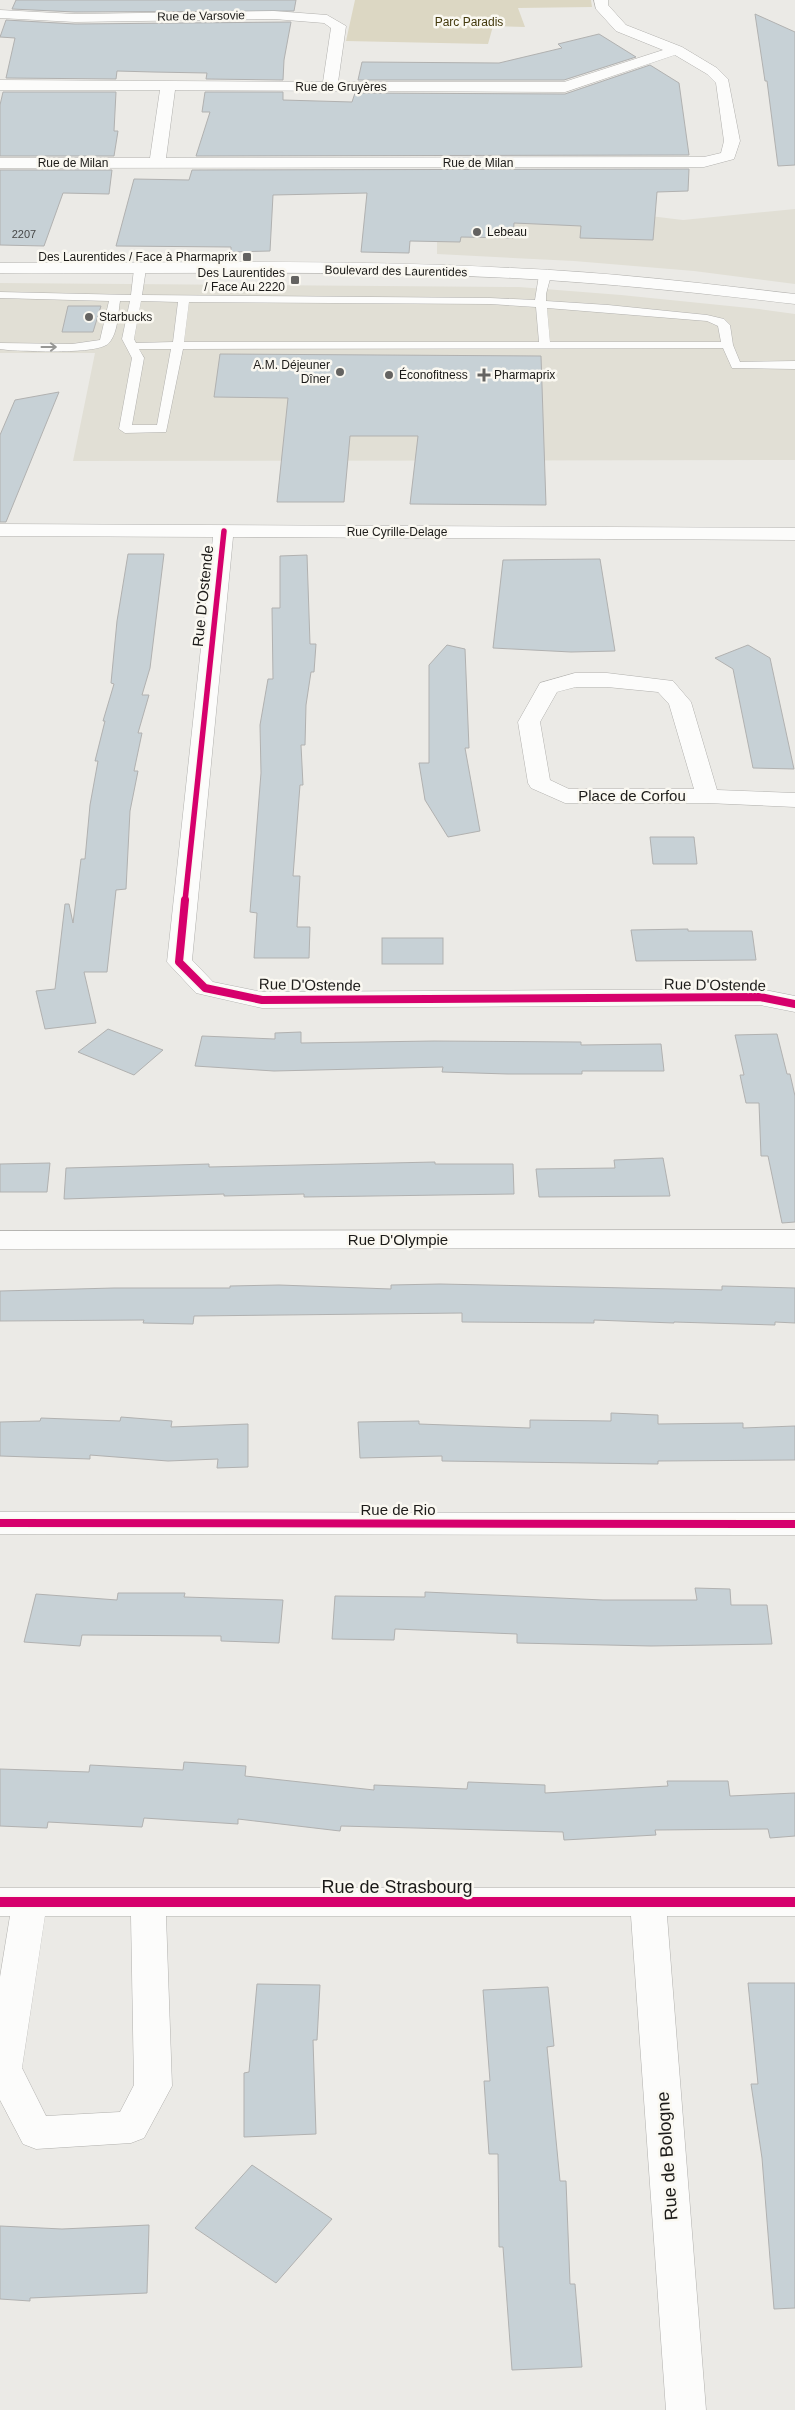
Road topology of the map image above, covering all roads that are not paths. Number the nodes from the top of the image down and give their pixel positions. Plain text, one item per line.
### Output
1 (601, 0) edge
2 (0, 14) edge
3 (676, 50) junction
4 (0, 85) edge
5 (168, 87) junction
6 (330, 88) junction
7 (0, 163) edge
8 (157, 163) junction
9 (0, 268) edge
10 (140, 269) junction
11 (545, 275) junction
12 (0, 297) edge
13 (115, 297) junction
14 (136, 298) junction
15 (184, 299) junction
16 (793, 299) edge
17 (542, 304) junction
18 (178, 345) junction
19 (545, 345) junction
20 (727, 345) junction
21 (0, 346) edge
22 (133, 346) junction
23 (795, 366) edge
24 (0, 530) edge
25 (224, 531) junction
26 (795, 534) edge
27 (707, 796) junction
28 (795, 800) edge
29 (795, 1004) edge
30 (795, 1239) edge
31 (0, 1240) edge
32 (0, 1523) edge
33 (795, 1524) edge
34 (15, 1902) edge
35 (148, 1902) junction
36 (648, 1902) junction
37 (795, 1902) edge
38 (686, 2410) edge

1 - 3 street, Rue de Milan
2 - 6 street, Rue de Varsovie
3 - 6 street, Rue de Gruyères
3 - 8 street, Rue de Milan
4 - 5 street, Rue de Gruyères
5 - 6 street, Rue de Gruyères
5 - 8 street
7 - 8 street, Rue de Milan
9 - 10 street, Boulevard des Laurentides
10 - 11 street, Boulevard des Laurentides
10 - 14 lane
11 - 16 street, Boulevard des Laurentides
11 - 17 lane
12 - 13 lane
13 - 14 lane
21 -> 13 lane
14 - 15 lane
14 - 22 lane
15 - 17 lane
15 - 18 lane
17 - 19 lane
17 - 20 lane
18 - 19 lane
18 - 22 lane
18 - 22 lane
19 - 20 lane
20 - 23 lane
24 - 25 street, Rue Cyrille-Delage
25 - 26 street, Rue Cyrille-Delage
25 - 29 street, Rue D'Ostende
27 - 27 street, Place de Corfou
27 - 28 street, Place de Corfou
30 - 31 street, Rue D'Olympie
32 - 33 street, Rue de Rio
34 - 35 street, Rue de Strasbourg
34 - 35 street, Rue de Strasbourg
35 - 36 street, Rue de Strasbourg
36 - 37 street, Rue de Strasbourg
36 - 38 street, Rue de Bologne

